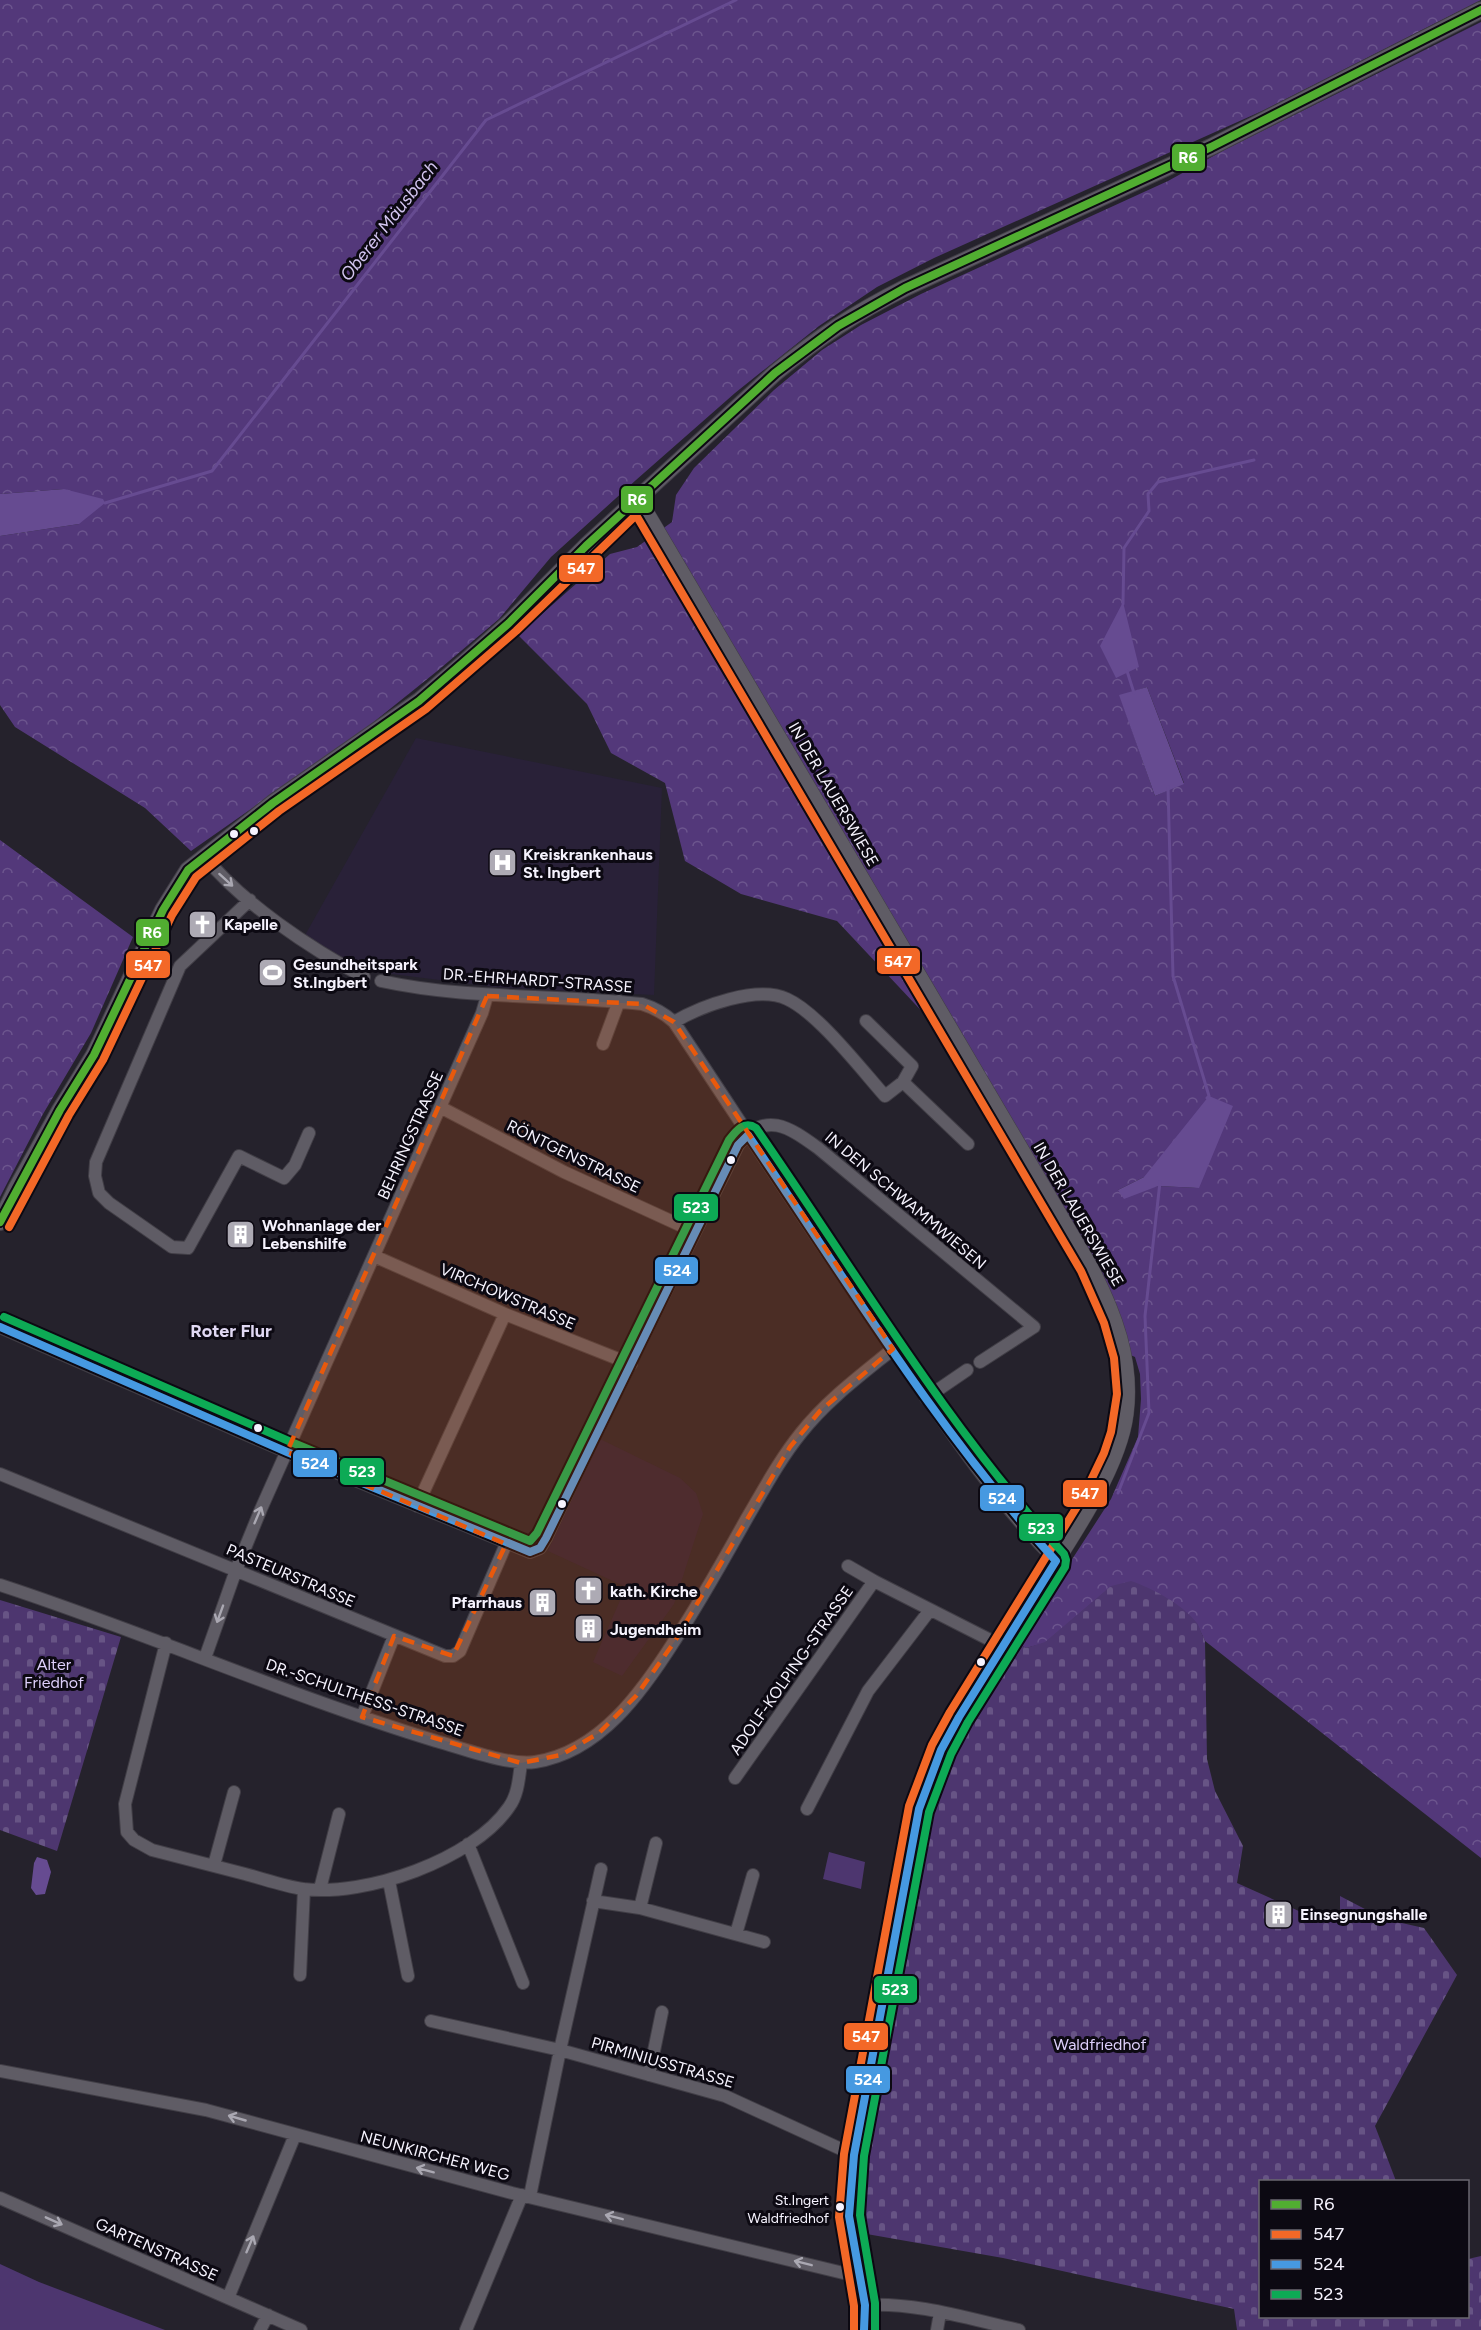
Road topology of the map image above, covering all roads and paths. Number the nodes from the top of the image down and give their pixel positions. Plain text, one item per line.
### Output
1 (1481, 10) edge
2 (638, 498) junction
3 (204, 856) junction
4 (250, 900) junction
5 (364, 977) dead end
6 (381, 981) dead end
7 (487, 996) junction
8 (619, 1001) junction
9 (866, 1021) dead end
10 (674, 1022) junction
11 (603, 1044) dead end
12 (903, 1082) junction
13 (440, 1107) junction
14 (309, 1133) dead end
15 (748, 1135) junction
16 (968, 1144) dead end
17 (0, 1222) edge
18 (695, 1232) junction
19 (374, 1256) junction
20 (505, 1314) junction
21 (0, 1327) edge
22 (893, 1349) junction
23 (980, 1362) dead end
24 (631, 1364) junction
25 (967, 1370) dead end
26 (926, 1398) junction
27 (287, 1452) junction
28 (0, 1474) edge
29 (417, 1506) junction
30 (506, 1544) junction
31 (1056, 1561) junction
32 (848, 1566) dead end
33 (236, 1570) junction
34 (874, 1581) junction
35 (0, 1584) edge
36 (930, 1610) junction
37 (394, 1636) junction
38 (166, 1643) junction
39 (1002, 1646) junction
40 (205, 1658) junction
41 (362, 1717) junction
42 (521, 1763) junction
43 (735, 1778) dead end
44 (234, 1792) dead end
45 (807, 1809) dead end
46 (339, 1814) dead end
47 (656, 1843) dead end
48 (468, 1844) junction
49 (214, 1866) junction
50 (602, 1869) dead end
51 (753, 1875) dead end
52 (389, 1881) junction
53 (304, 1889) junction
54 (320, 1889) junction
55 (593, 1901) junction
56 (640, 1908) junction
57 (736, 1934) junction
58 (764, 1942) dead end
59 (300, 1975) dead end
60 (408, 1976) dead end
61 (523, 1983) dead end
62 (662, 2012) dead end
63 (432, 2021) dead end
64 (560, 2050) junction
65 (0, 2071) edge
66 (649, 2075) junction
67 (295, 2135) junction
68 (854, 2155) junction
69 (526, 2195) junction
70 (0, 2198) edge
71 (860, 2277) junction
72 (228, 2298) junction
73 (865, 2305) junction
74 (940, 2313) junction
75 (268, 2315) junction
76 (260, 2330) edge
77 (301, 2330) edge
78 (466, 2330) edge
79 (864, 2330) edge
80 (937, 2330) edge
81 (1019, 2330) edge

1 - 2 main road
2 - 3 main road
2 - 31 street, IN DER LAUERSWIESE
3 -> 4 street
3 - 17 main road
4 - 5 street
4 - 14 street
6 - 7 street, DR.-EHRHARDT-STRASSE
7 - 8 street, DR.-EHRHARDT-STRASSE
7 - 13 street, BEHRINGSTRASSE
8 - 10 street, DR.-EHRHARDT-STRASSE
8 - 11 street
9 - 12 street
10 - 12 street
10 - 15 street, DR.-EHRHARDT-STRASSE
12 - 16 street
13 - 18 street, RÖNTGENSTRASSE
13 - 19 street, BEHRINGSTRASSE
15 - 18 street
15 - 22 street, DR.-EHRHARDT-STRASSE
15 - 23 street, IN DEN SCHWAMMWIESEN
18 - 24 street
19 - 20 street, VIRCHOWSTRASSE
19 - 27 street, BEHRINGSTRASSE
20 - 24 street, VIRCHOWSTRASSE
20 - 29 street
21 - 27 street
22 - 26 street, DR.-EHRHARDT-STRASSE
22 - 42 street, DR.-SCHULTHESS-STRASSE
24 - 30 street
25 - 26 street
26 - 31 street, DR.-EHRHARDT-STRASSE
27 - 29 street
33 -> 27 street, BEHRINGSTRASSE
28 - 33 street, PASTEURSTRASSE
29 - 30 street
30 - 37 street, PASTEURSTRASSE
31 - 39 street, IN DER LAUERSWIESE
32 - 34 street
33 - 37 street, PASTEURSTRASSE
33 -> 40 street, BEHRINGSTRASSE
34 - 36 street
34 - 43 street, ADOLF-KOLPING-STRASSE
35 - 38 street, DR.-SCHULTHESS-STRASSE
36 - 39 street
36 - 45 street
37 - 41 street
38 - 40 street, DR.-SCHULTHESS-STRASSE
38 - 49 street
39 - 68 street, IN DER LAUERSWIESE
40 - 41 street, DR.-SCHULTHESS-STRASSE
41 - 42 street, DR.-SCHULTHESS-STRASSE
42 - 48 street
44 - 49 street
46 - 54 street
47 - 56 street
48 - 52 street
48 - 61 street
49 - 53 street
50 - 55 street
51 - 57 street
52 - 54 street
52 - 60 street
53 - 54 street
53 - 59 street
55 - 56 street
55 - 64 street
56 - 57 street
57 - 58 street
62 - 66 street
63 - 64 street, PIRMINIUSSTRASSE
64 - 66 street, PIRMINIUSSTRASSE
64 - 69 street
67 -> 65 street, NEUNKIRCHER WEG
66 - 68 street, PIRMINIUSSTRASSE
69 -> 67 street, NEUNKIRCHER WEG
72 -> 67 street
68 - 71 street, IN DER LAUERSWIESE
71 -> 69 street, NEUNKIRCHER WEG
69 - 78 street
70 -> 72 street, GARTENSTRASSE
71 - 73 street, IN DER LAUERSWIESE
72 - 75 street, GARTENSTRASSE
73 - 74 street
73 - 79 street, IN DER LAUERSWIESE
74 - 80 street
74 - 81 street
75 - 76 street
75 - 77 street, GARTENSTRASSE

